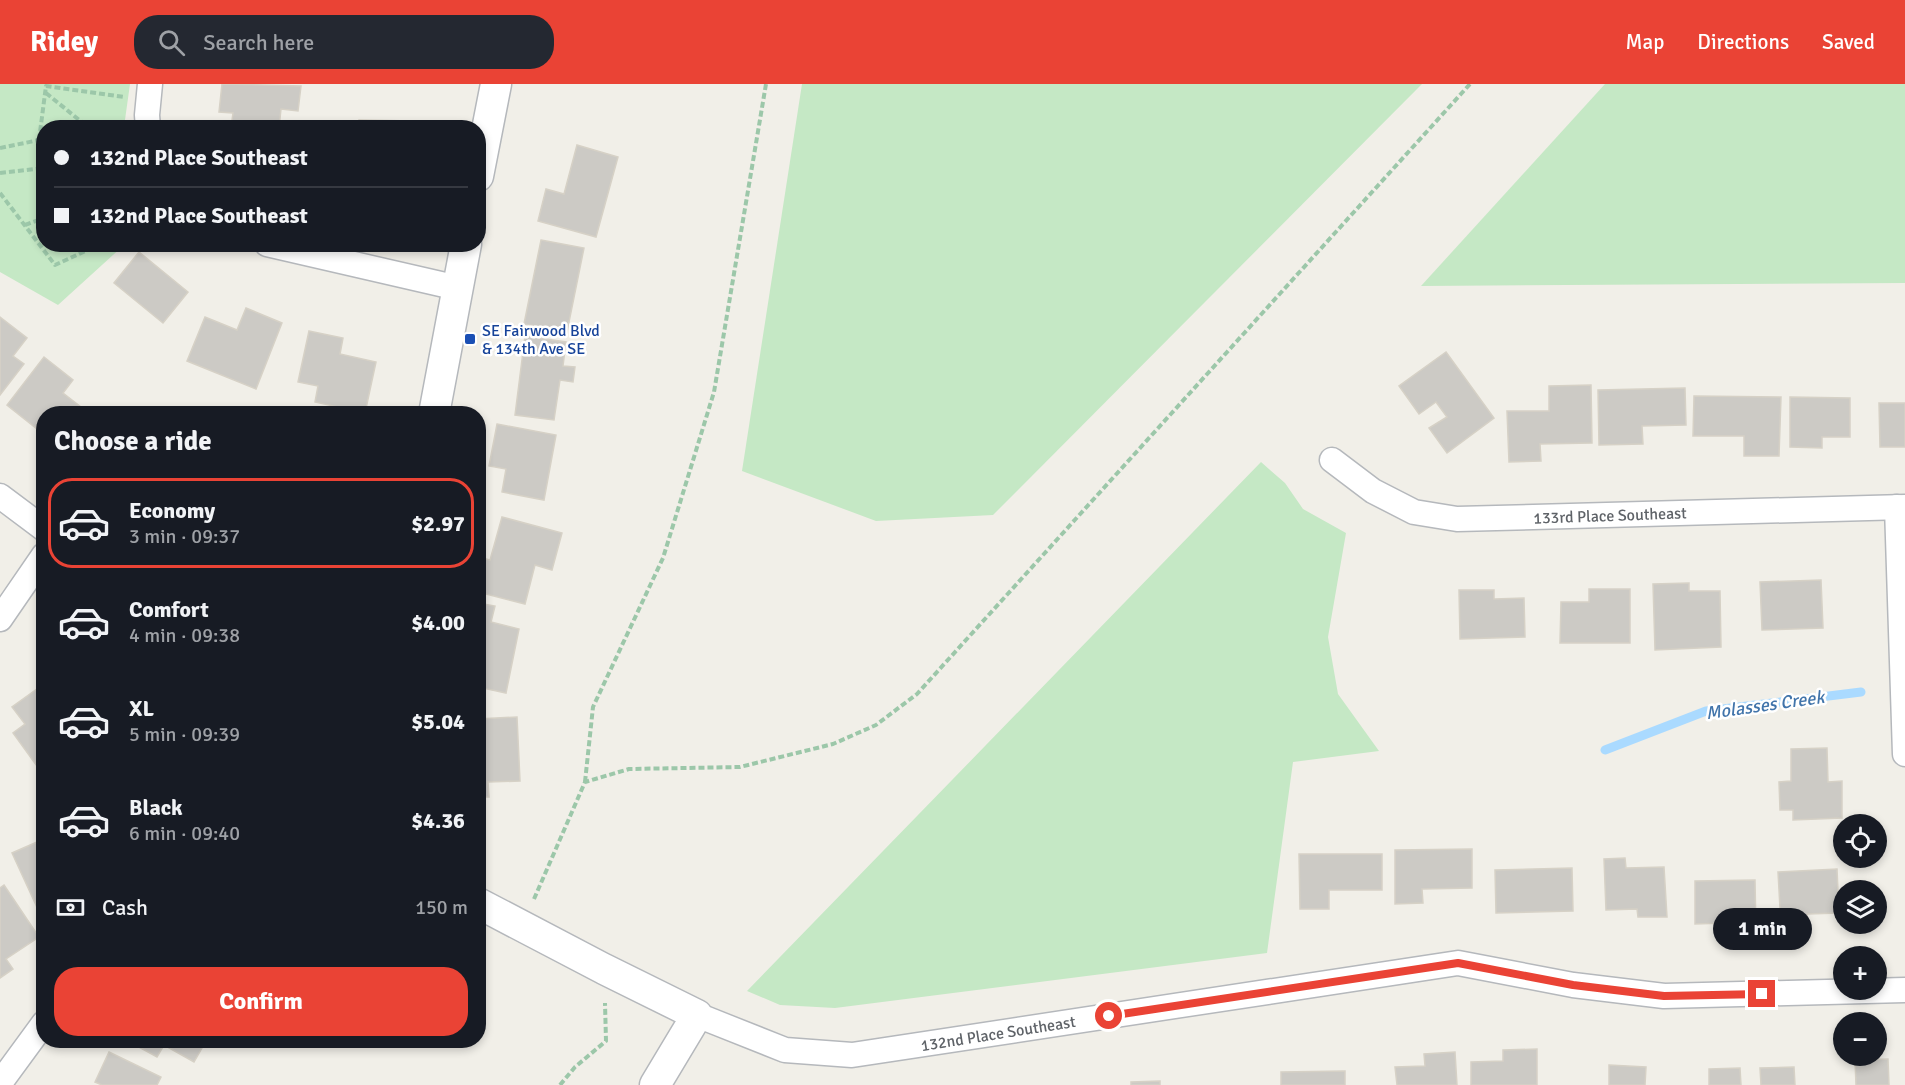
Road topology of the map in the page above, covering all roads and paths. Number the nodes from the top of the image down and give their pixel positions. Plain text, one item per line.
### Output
1 (496, 84) edge
2 (766, 84) edge
3 (1470, 84) edge
4 (45, 92) junction
5 (149, 92) edge
6 (43, 120) edge
7 (79, 120) edge
8 (148, 120) edge
9 (486, 135) edge
10 (36, 140) edge
11 (0, 148) edge
12 (36, 169) edge
13 (0, 172) edge
14 (0, 193) edge
15 (36, 221) edge
16 (25, 225) junction
17 (36, 239) edge
18 (46, 252) edge
19 (84, 252) edge
20 (302, 252) edge
21 (465, 252) edge
22 (458, 288) junction
23 (436, 406) edge
24 (1332, 460) dead end
25 (0, 496) edge
26 (1901, 507) edge
27 (36, 523) edge
28 (36, 567) edge
29 (0, 619) edge
30 (1905, 754) edge
31 (585, 782) junction
32 (486, 907) edge
33 (522, 927) junction
34 (604, 969) junction
35 (1905, 990) edge
36 (697, 1015) junction
37 (36, 1034) edge
38 (0, 1083) edge
39 (560, 1085) edge
40 (655, 1085) edge

1 - 9 street
2 - 31 path
3 - 31 path
4 - 5 path
4 - 6 path
4 - 7 path
5 - 8 street
10 - 11 path
12 - 13 path
14 - 16 path
15 - 16 path
16 - 17 path
18 - 19 path
20 - 22 street
21 - 22 street
22 - 23 street
24 - 26 street, 133rd Place Southeast
25 - 27 street
26 - 30 street
28 - 29 street
31 - 33 path
32 - 33 street, 132nd Place Southeast
33 - 34 street, 132nd Place Southeast
34 - 36 street, 132nd Place Southeast
34 - 39 path
35 - 36 street, 132nd Place Southeast
36 - 40 street
37 - 38 street

